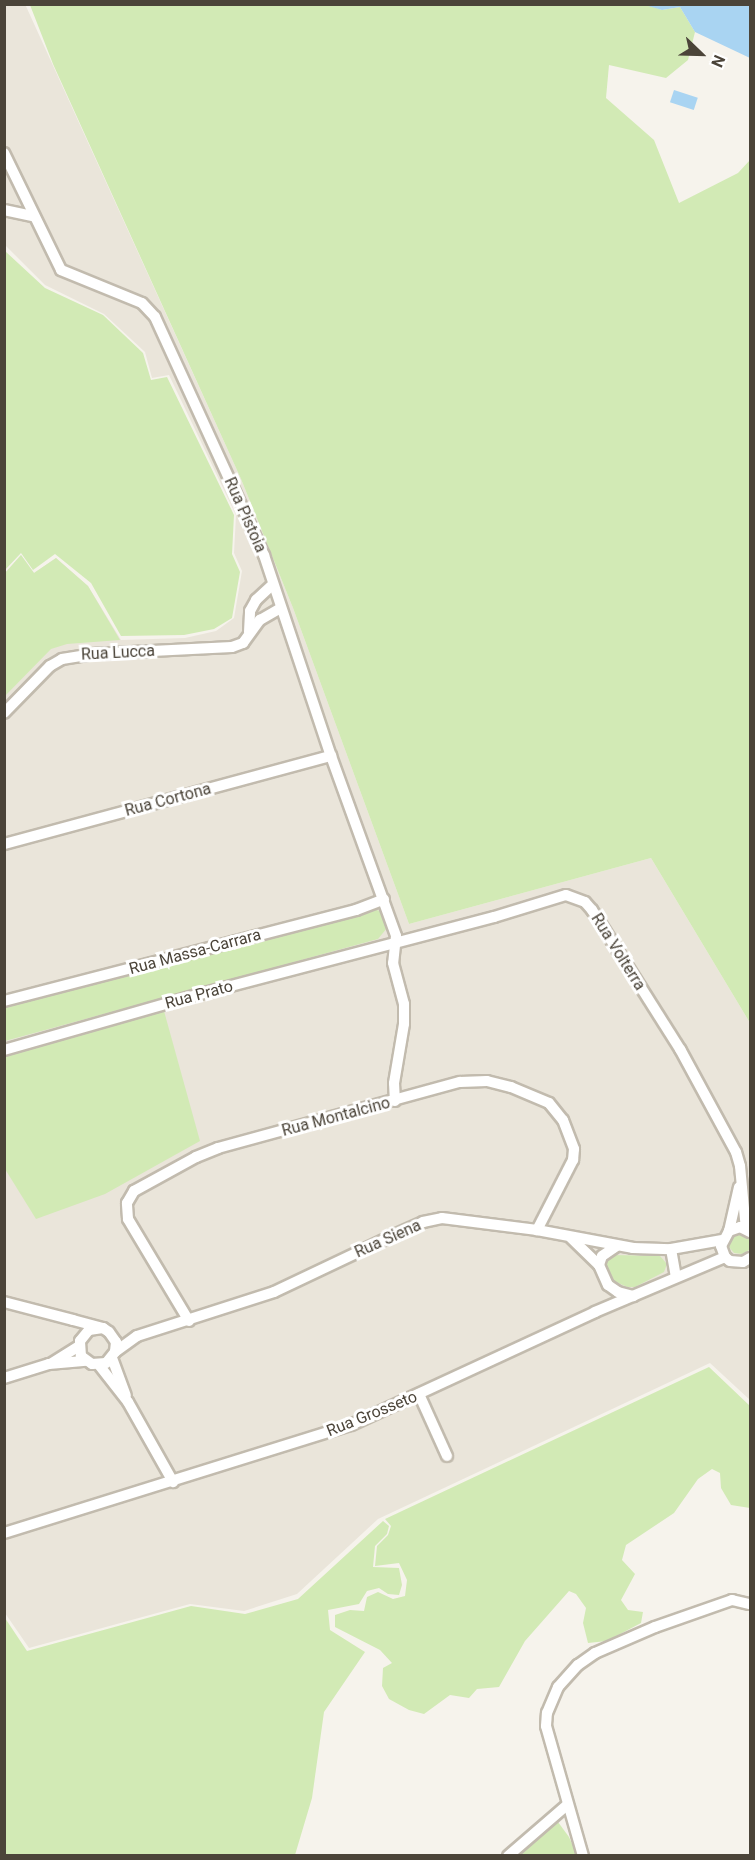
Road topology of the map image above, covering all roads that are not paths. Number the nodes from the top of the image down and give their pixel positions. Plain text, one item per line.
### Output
1 (4, 153) edge
2 (4, 210) edge
3 (33, 216) junction
4 (273, 584) junction
5 (281, 608) junction
6 (249, 635) junction
7 (4, 713) edge
8 (332, 756) junction
9 (4, 843) edge
10 (384, 899) junction
11 (395, 944) junction
12 (4, 1002) edge
13 (4, 1050) edge
14 (395, 1101) junction
15 (741, 1178) junction
16 (537, 1230) junction
17 (748, 1231) edge
18 (726, 1235) junction
19 (571, 1238) junction
20 (617, 1246) junction
21 (672, 1249) junction
22 (725, 1257) junction
23 (748, 1263) edge
24 (599, 1265) junction
25 (676, 1276) junction
26 (608, 1285) junction
27 (633, 1296) junction
28 (4, 1302) edge
29 (595, 1312) junction
30 (60, 1318) junction
31 (189, 1321) junction
32 (106, 1330) junction
33 (137, 1336) junction
34 (79, 1343) junction
35 (114, 1355) junction
36 (86, 1361) junction
37 (49, 1364) junction
38 (99, 1365) junction
39 (4, 1378) edge
40 (419, 1395) junction
41 (128, 1402) junction
42 (447, 1456) dead end
43 (173, 1482) junction
44 (4, 1533) edge
45 (750, 1604) edge
46 (567, 1805) junction
47 (508, 1856) edge
48 (583, 1856) edge

1 - 3 street, Rua Pistoia
2 - 3 street
3 - 4 street, Rua Pistoia
4 - 5 street, Rua Pistoia
4 - 6 street
5 - 6 street, Rua Lucca
5 - 8 street, Rua Pistoia
6 - 7 street, Rua Lucca
8 - 9 street, Rua Cortona
8 - 10 street, Rua Pistoia
10 - 11 street, Rua Pistoia
10 - 12 street, Rua Massa-Carrara
11 - 13 street, Rua Prato
11 - 14 street, Rua Pistoia
11 - 15 street, Rua Volterra
14 - 16 street, Rua Montalcino
14 - 31 street, Rua Montalcino
15 - 17 street, Rua Volterra
15 - 18 street, Rua Volterra
16 - 19 street, Rua Siena
16 - 31 street, Rua Siena
17 - 18 street, Rua Siena
18 - 21 street, Rua Siena
18 - 22 street
19 - 20 street, Rua Siena
19 - 24 street
20 - 21 street, Rua Siena
20 - 24 street
21 - 25 street
22 - 23 street
22 - 25 street, Rua Grosseto
24 - 26 street
25 - 27 street, Rua Grosseto
26 - 27 street
26 - 29 street
27 - 29 street, Rua Grosseto
28 - 30 street, Rua Siena
29 - 40 street, Rua Grosseto
30 - 32 street, Rua Siena
30 - 34 street
31 - 33 street, Rua Siena
32 - 33 street, Rua Siena
32 - 34 street
32 - 35 street
33 - 35 street, Rua Siena
34 - 36 street
34 - 37 street
35 - 38 street
35 - 41 street
36 - 37 street
36 - 38 street
37 - 39 street
38 - 41 street
40 - 42 street
40 - 43 street, Rua Grosseto
41 - 43 street
43 - 44 street, Rua Grosseto
45 - 46 street
46 - 47 street
46 - 48 street

